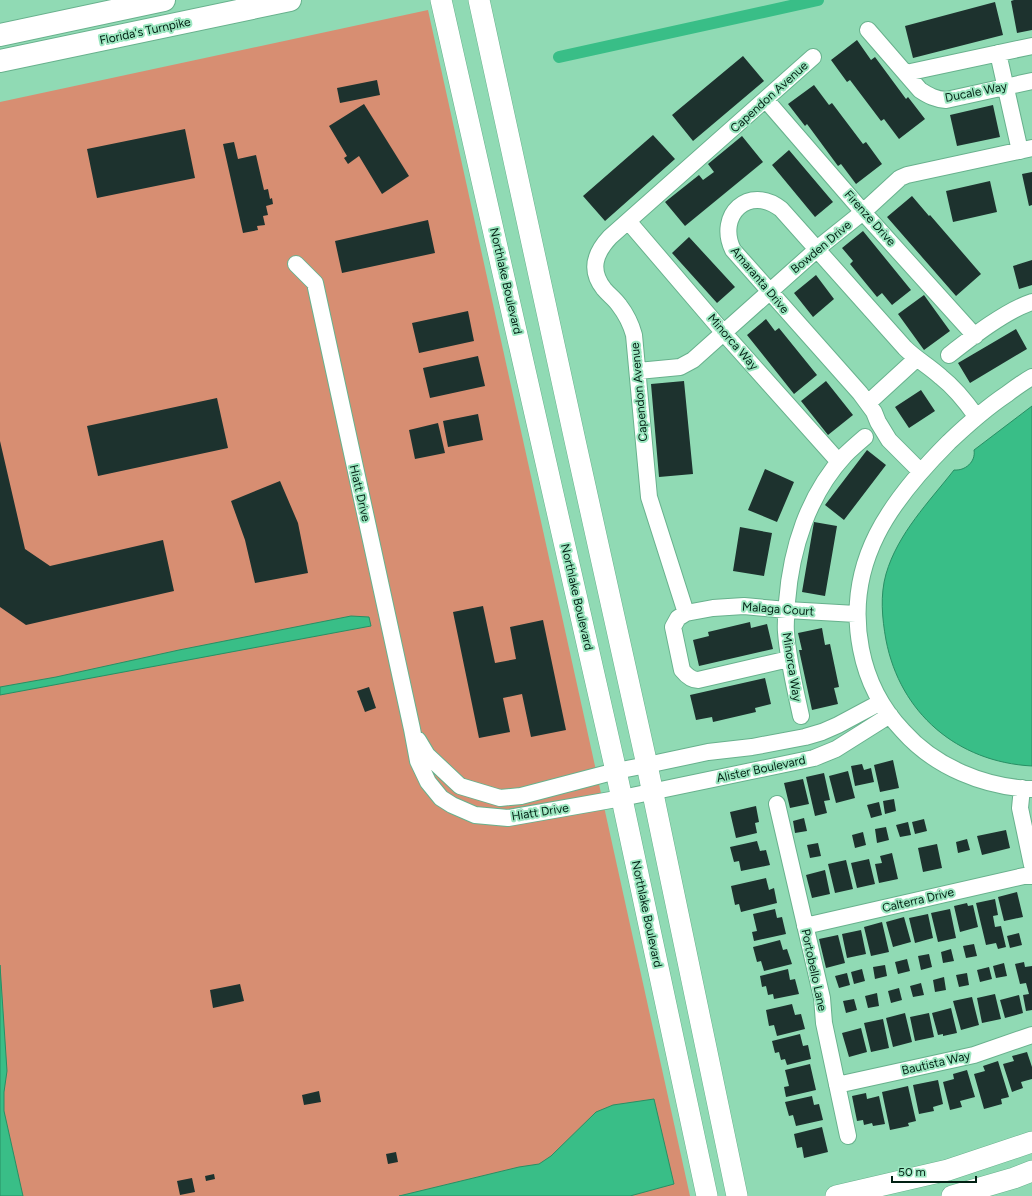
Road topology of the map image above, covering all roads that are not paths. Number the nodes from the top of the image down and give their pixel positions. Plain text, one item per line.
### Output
1 (164, 0) edge
2 (290, 0) edge
3 (441, 0) edge
4 (479, 0) edge
5 (868, 30) dead end
6 (0, 35) edge
7 (1032, 46) edge
8 (998, 53) junction
9 (813, 58) dead end
10 (0, 61) edge
11 (906, 73) junction
12 (1032, 81) edge
13 (1006, 86) junction
14 (766, 100) junction
15 (1026, 150) edge
16 (863, 212) junction
17 (628, 221) junction
18 (817, 249) junction
19 (296, 264) dead end
20 (769, 292) junction
21 (1032, 302) edge
22 (723, 332) junction
23 (975, 336) junction
24 (949, 355) dead end
25 (916, 359) junction
26 (638, 371) junction
27 (1032, 377) edge
28 (868, 403) junction
29 (976, 416) junction
30 (865, 437) dead end
31 (839, 462) junction
32 (921, 472) junction
33 (787, 610) junction
34 (686, 613) junction
35 (856, 614) junction
36 (790, 659) junction
37 (885, 709) junction
38 (801, 716) dead end
39 (412, 729) junction
40 (647, 765) junction
41 (616, 770) junction
42 (1027, 788) edge
43 (652, 792) junction
44 (622, 798) junction
45 (777, 804) dead end
46 (1032, 865) edge
47 (1032, 876) edge
48 (805, 926) junction
49 (1032, 1034) edge
50 (837, 1085) junction
51 (848, 1136) dead end
52 (1032, 1142) edge
53 (1032, 1171) edge
54 (707, 1196) edge
55 (738, 1196) edge
56 (836, 1196) edge
57 (952, 1196) edge

1 - 6 highway
2 - 10 highway, Florida's Turnpike
3 - 41 main road, Northlake Boulevard
4 - 40 main road
5 - 11 street, Ducale Way
7 - 8 street
8 - 11 street
8 - 13 street, Bowden Drive
9 - 14 street, Capendon Avenue
11 - 13 street, Ducale Way
12 - 13 street, Ducale Way
13 - 15 street, Bowden Drive
14 - 16 street, Firenze Drive
14 - 17 street, Capendon Avenue
15 - 16 street, Bowden Drive
16 - 18 street, Bowden Drive
16 - 23 street, Firenze Drive
17 - 22 street, Minorca Way
17 - 26 street, Capendon Avenue
18 - 20 street, Bowden Drive
18 - 20 street, Amaranta Drive
18 - 25 street, Amaranta Drive
19 - 39 street, Hiatt Drive
20 - 22 street, Bowden Drive
20 - 28 street, Amaranta Drive
21 - 23 street
22 - 26 street, Bowden Drive
22 - 31 street, Minorca Way
23 - 24 street
25 - 28 street
25 - 29 street, Amaranta Drive
26 - 34 street, Capendon Avenue
27 - 29 street
28 - 32 street, Amaranta Drive
29 - 32 street
30 - 31 street, Minorca Way
31 - 33 street, Minorca Way
32 - 35 street
33 - 34 street, Malaga Court
33 - 35 street, Malaga Court
33 - 36 street, Minorca Way
34 - 36 street
35 - 37 street
36 - 38 street, Minorca Way
37 - 40 street, Alister Boulevard
37 - 42 street
37 - 43 street, Alister Boulevard
39 - 41 street, Hiatt Drive
39 - 44 street, Hiatt Drive
40 - 41 street, Alister Boulevard
40 - 43 main road
41 - 44 main road, Northlake Boulevard
42 - 46 street
43 - 44 street, Alister Boulevard
43 - 55 main road
44 - 54 main road, Northlake Boulevard
45 - 48 street, Portobello Lane
47 - 48 street, Calterra Drive
48 - 50 street, Portobello Lane
49 - 50 street, Bautista Way
50 - 51 street, Portobello Lane
52 - 56 main road
53 - 57 main road

